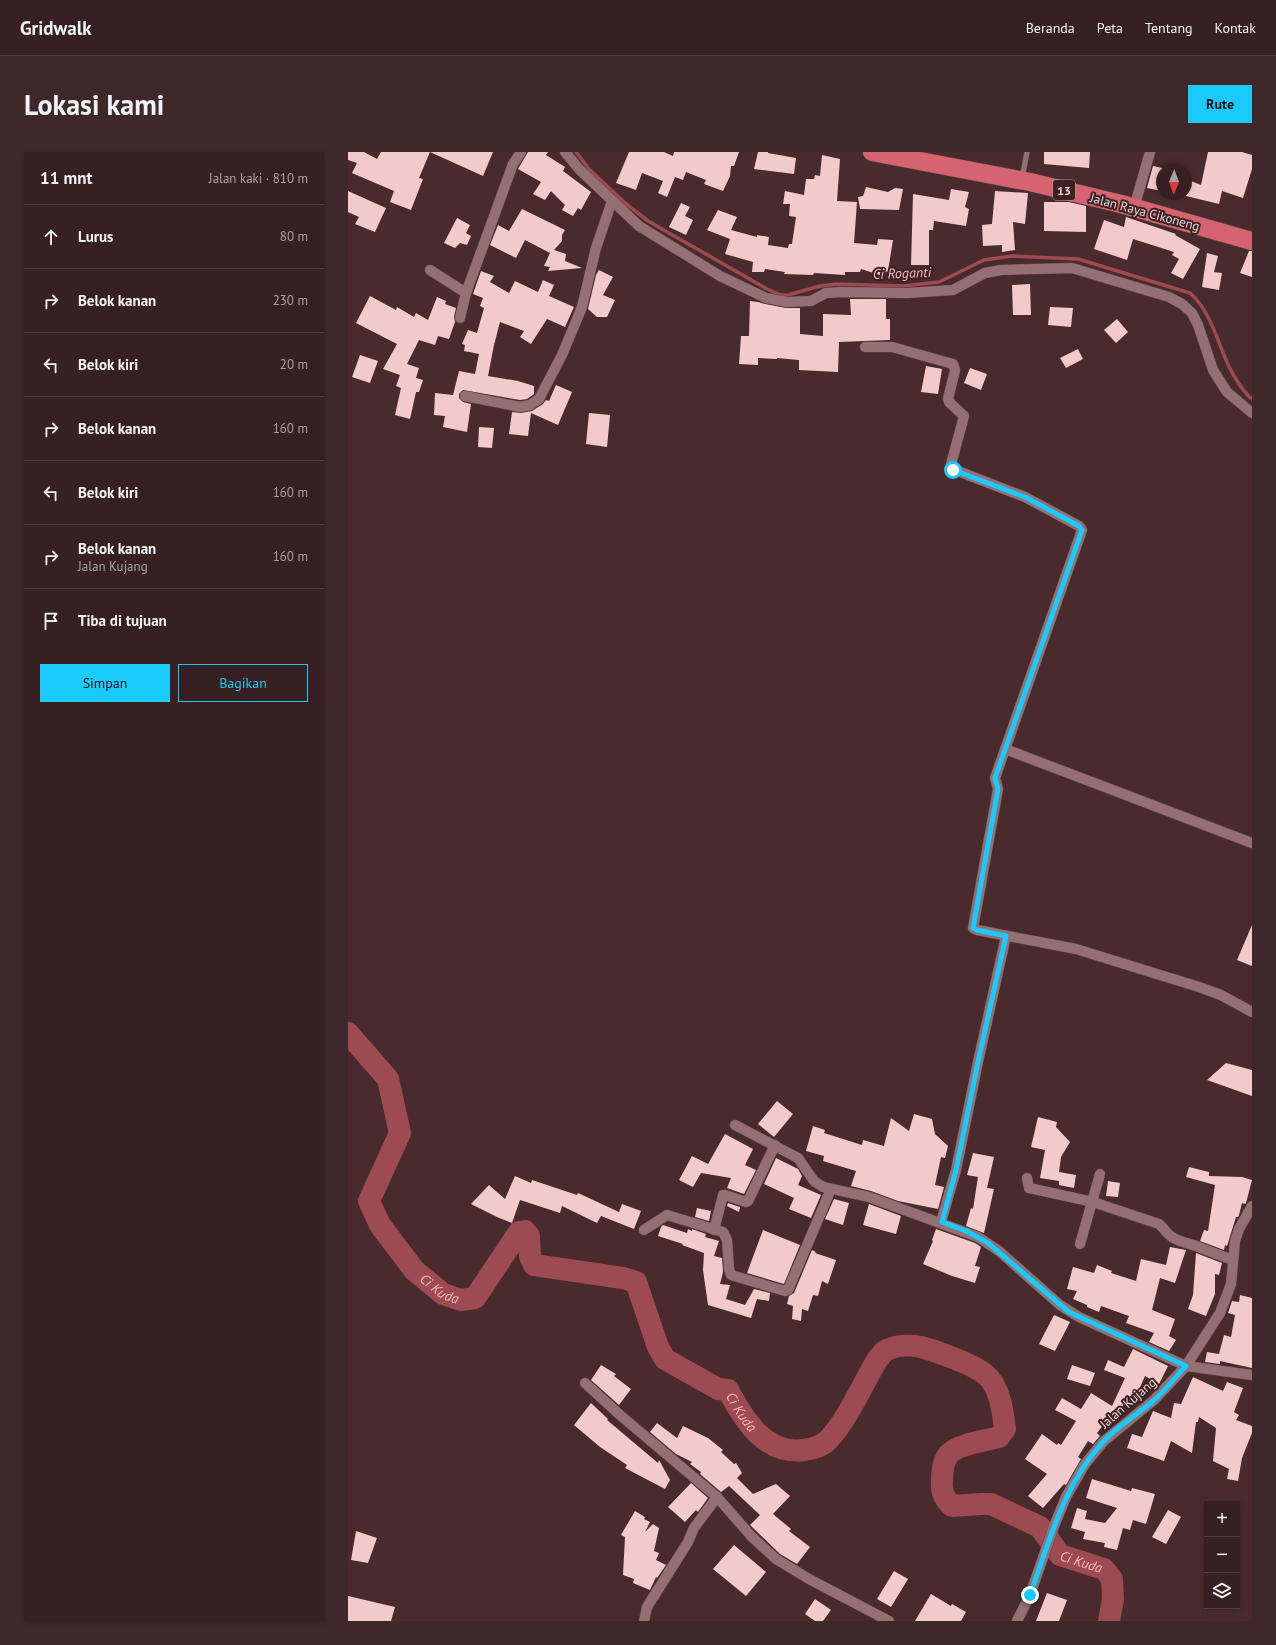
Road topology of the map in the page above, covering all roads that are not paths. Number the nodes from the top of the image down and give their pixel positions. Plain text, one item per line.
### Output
1 (521, 152) edge
2 (565, 152) edge
3 (872, 152) edge
4 (1026, 152) edge
5 (1150, 152) edge
6 (1021, 180) junction
7 (612, 201) junction
8 (1134, 208) junction
9 (1252, 241) edge
10 (430, 270) dead end
11 (466, 293) junction
12 (460, 318) dead end
13 (865, 347) dead end
14 (465, 396) dead end
15 (1252, 413) edge
16 (1005, 749) junction
17 (1252, 844) edge
18 (1006, 936) junction
19 (1252, 1012) edge
20 (735, 1125) dead end
21 (775, 1145) junction
22 (1100, 1174) dead end
23 (1027, 1178) dead end
24 (832, 1189) junction
25 (1093, 1202) junction
26 (1252, 1206) edge
27 (942, 1222) junction
28 (644, 1230) dead end
29 (714, 1230) junction
30 (1080, 1244) dead end
31 (1233, 1260) junction
32 (1186, 1366) junction
33 (1252, 1375) edge
34 (585, 1383) dead end
35 (717, 1497) junction
36 (644, 1621) edge
37 (889, 1621) edge
38 (1017, 1621) edge

1 - 11 street
2 - 7 street
3 - 6 highway, Jalan Raya Cikoneng / 13
4 - 6 lane
5 - 8 street
6 - 8 highway, Jalan Raya Cikoneng / 13
7 - 14 street
7 - 15 street
8 - 9 highway, Jalan Raya Cikoneng / 13
10 - 11 street
11 - 12 street
13 - 16 street
16 - 17 street
16 - 18 street
18 - 19 street
18 - 27 street
20 - 21 street
21 - 24 street
21 - 29 street
22 - 25 street
23 - 25 street
24 - 27 street
24 - 29 street
25 - 30 street
25 - 31 street
26 - 31 street, Jalan Kujang
27 - 32 street
28 - 29 street
31 - 32 street, Jalan Kujang
32 - 33 street
32 - 38 street, Jalan Kujang
34 - 35 street
35 - 36 street
35 - 37 street

